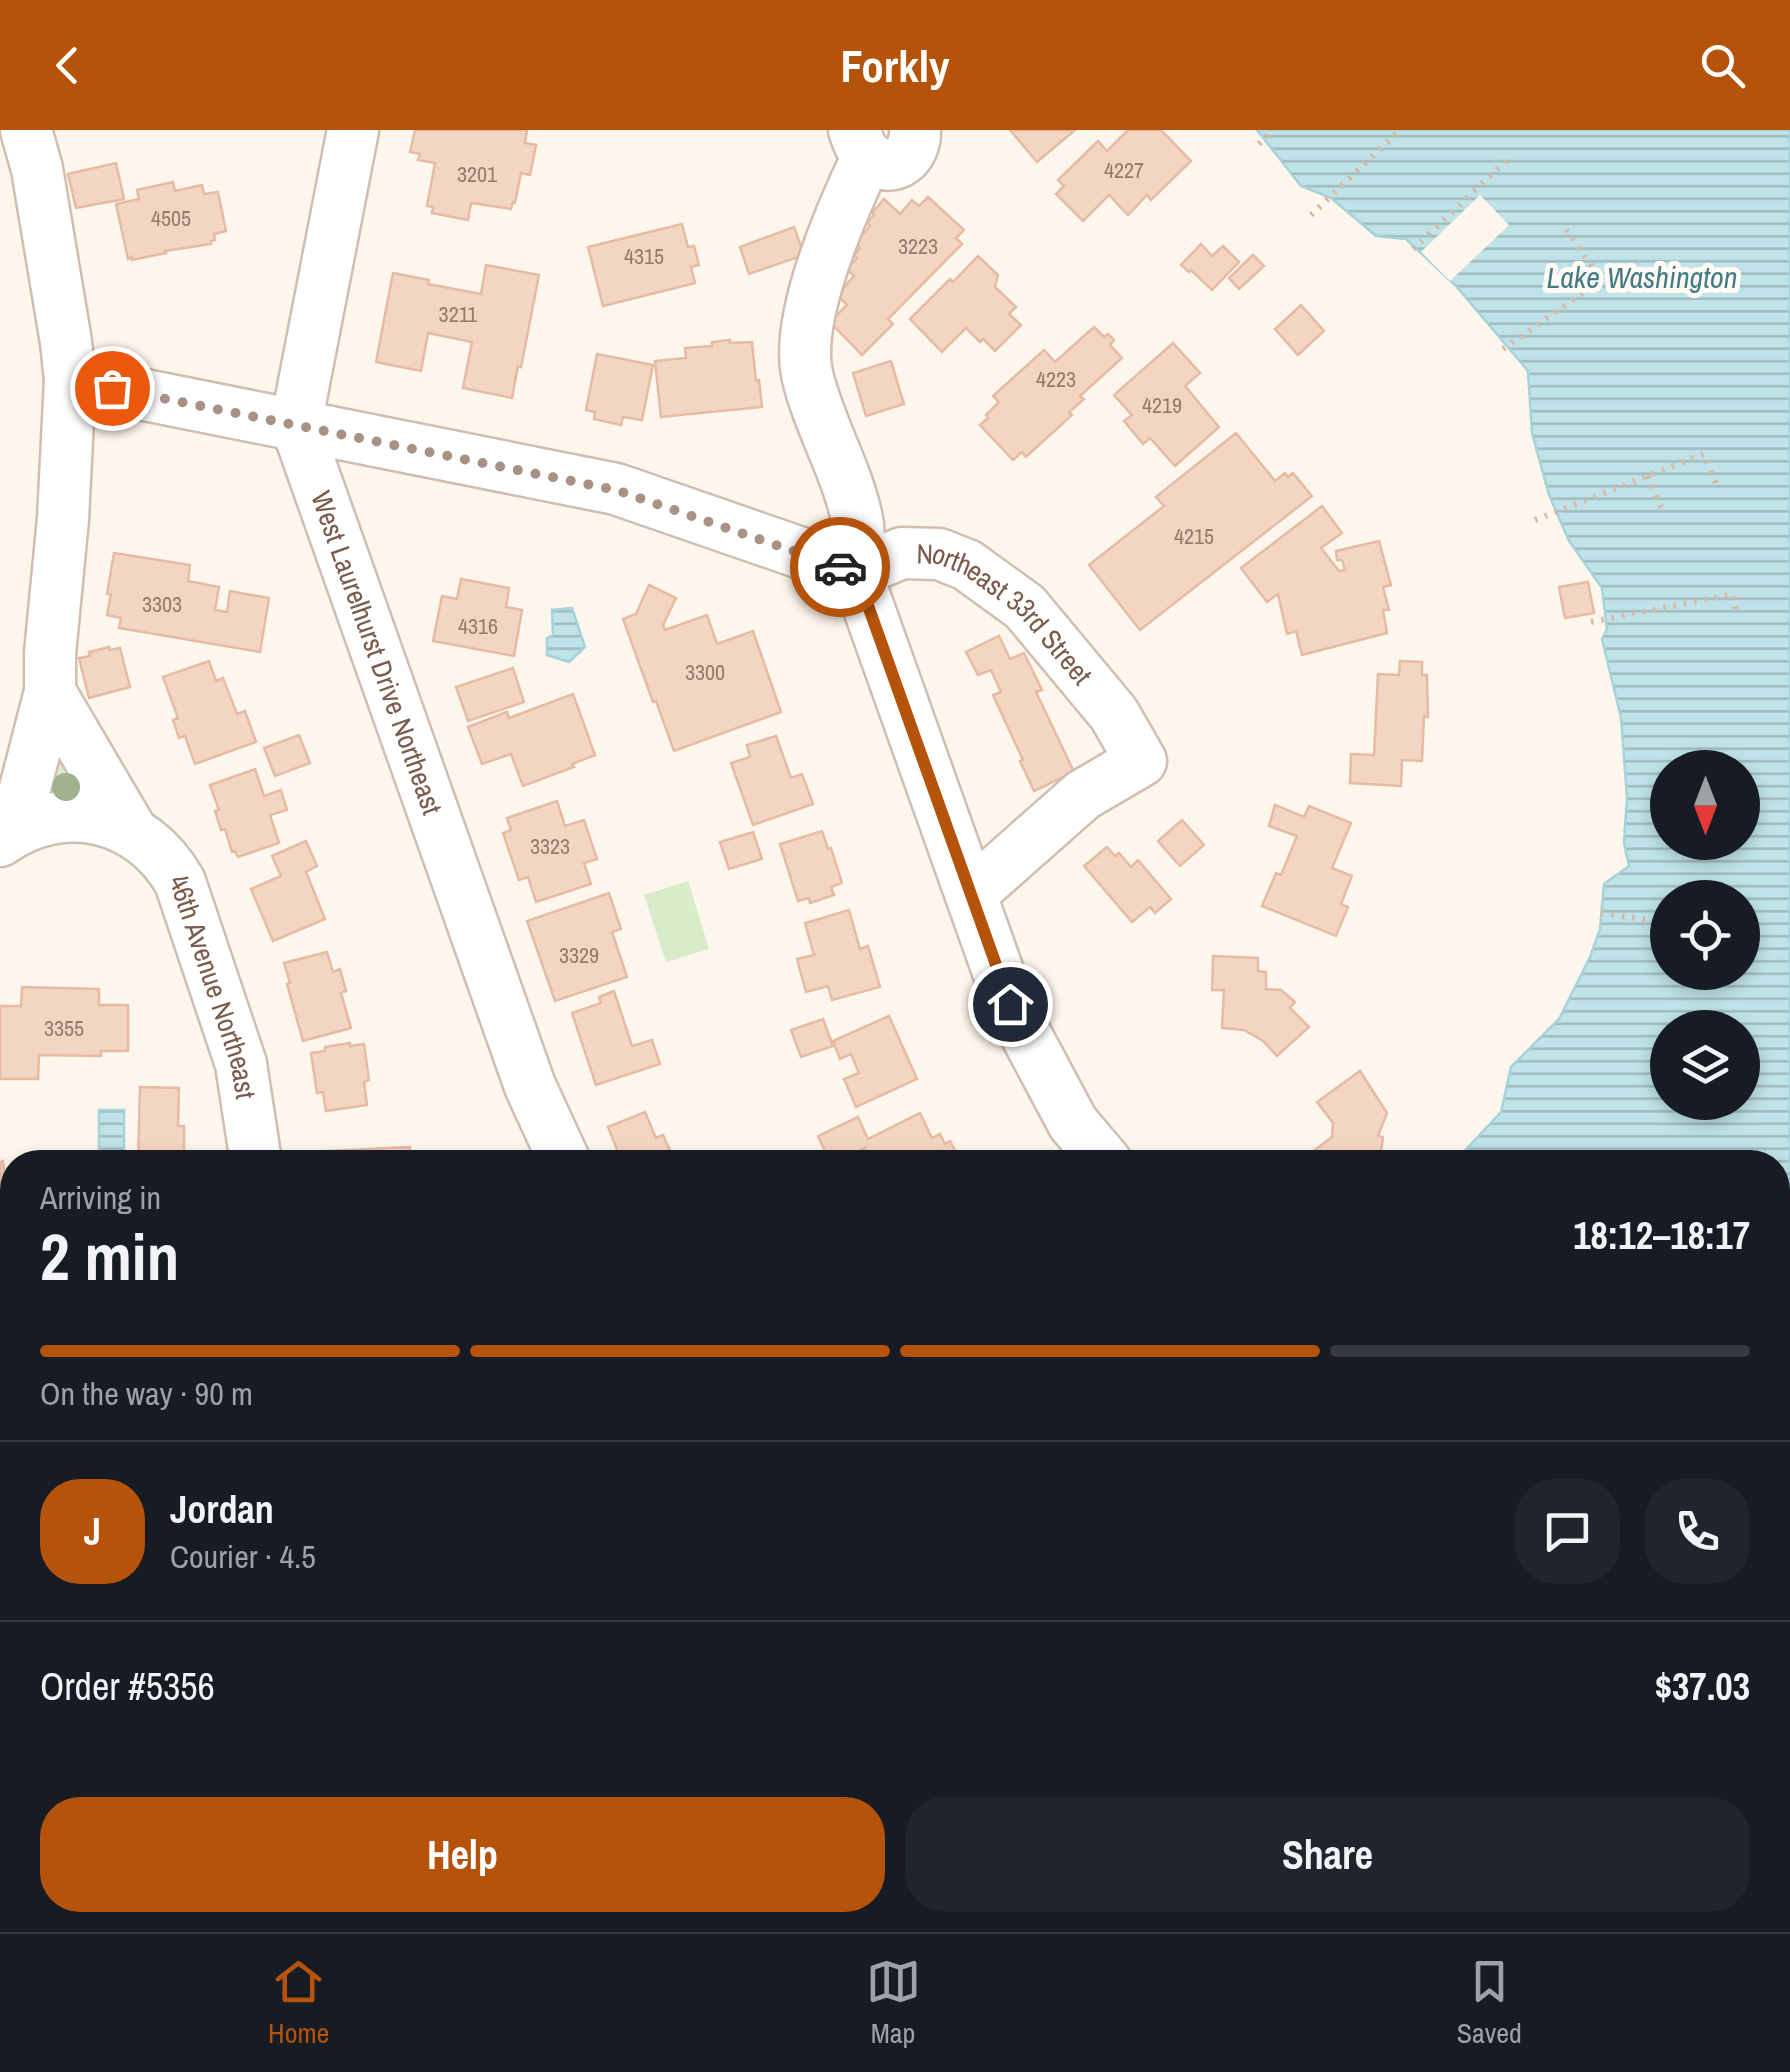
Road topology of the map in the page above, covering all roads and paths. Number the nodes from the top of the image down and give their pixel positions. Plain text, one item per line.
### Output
1 (26, 130) edge
2 (353, 130) edge
3 (915, 130) edge
4 (1272, 130) edge
5 (1400, 130) edge
6 (861, 143) edge
7 (1259, 144) dead end
8 (1508, 159) dead end
9 (1311, 214) dead end
10 (1563, 225) dead end
11 (1413, 249) dead end
12 (1502, 349) dead end
13 (70, 380) junction
14 (296, 424) junction
15 (1648, 476) junction
16 (1717, 486) dead end
17 (1662, 510) dead end
18 (1535, 520) dead end
19 (856, 572) junction
20 (1738, 615) dead end
21 (1591, 622) dead end
22 (50, 692) junction
23 (131, 830) junction
24 (7, 836) edge
25 (971, 894) junction
26 (1601, 913) dead end
27 (1650, 920) edge
28 (530, 1086) junction
29 (254, 1150) edge
30 (531, 1150) edge
31 (559, 1150) edge
32 (1096, 1150) edge

1 - 13 street
2 - 14 street
3 - 6 street
4 - 7 path
5 - 9 path
6 - 19 street
8 - 11 path
10 - 12 path
13 - 14 street
13 - 22 street
14 - 19 street
14 - 28 street, West Laurelhurst Drive Northeast
15 - 16 path
15 - 17 path
15 - 18 path
19 - 25 street
19 - 25 street, Northeast 33rd Street
20 - 21 path
22 - 23 street, 46th Avenue Northeast
22 - 24 street
23 - 24 street, 46th Avenue Northeast
23 - 29 street, 46th Avenue Northeast
25 - 32 street
26 - 27 path
28 - 30 street
28 - 31 street, West Laurelhurst Drive Northeast

